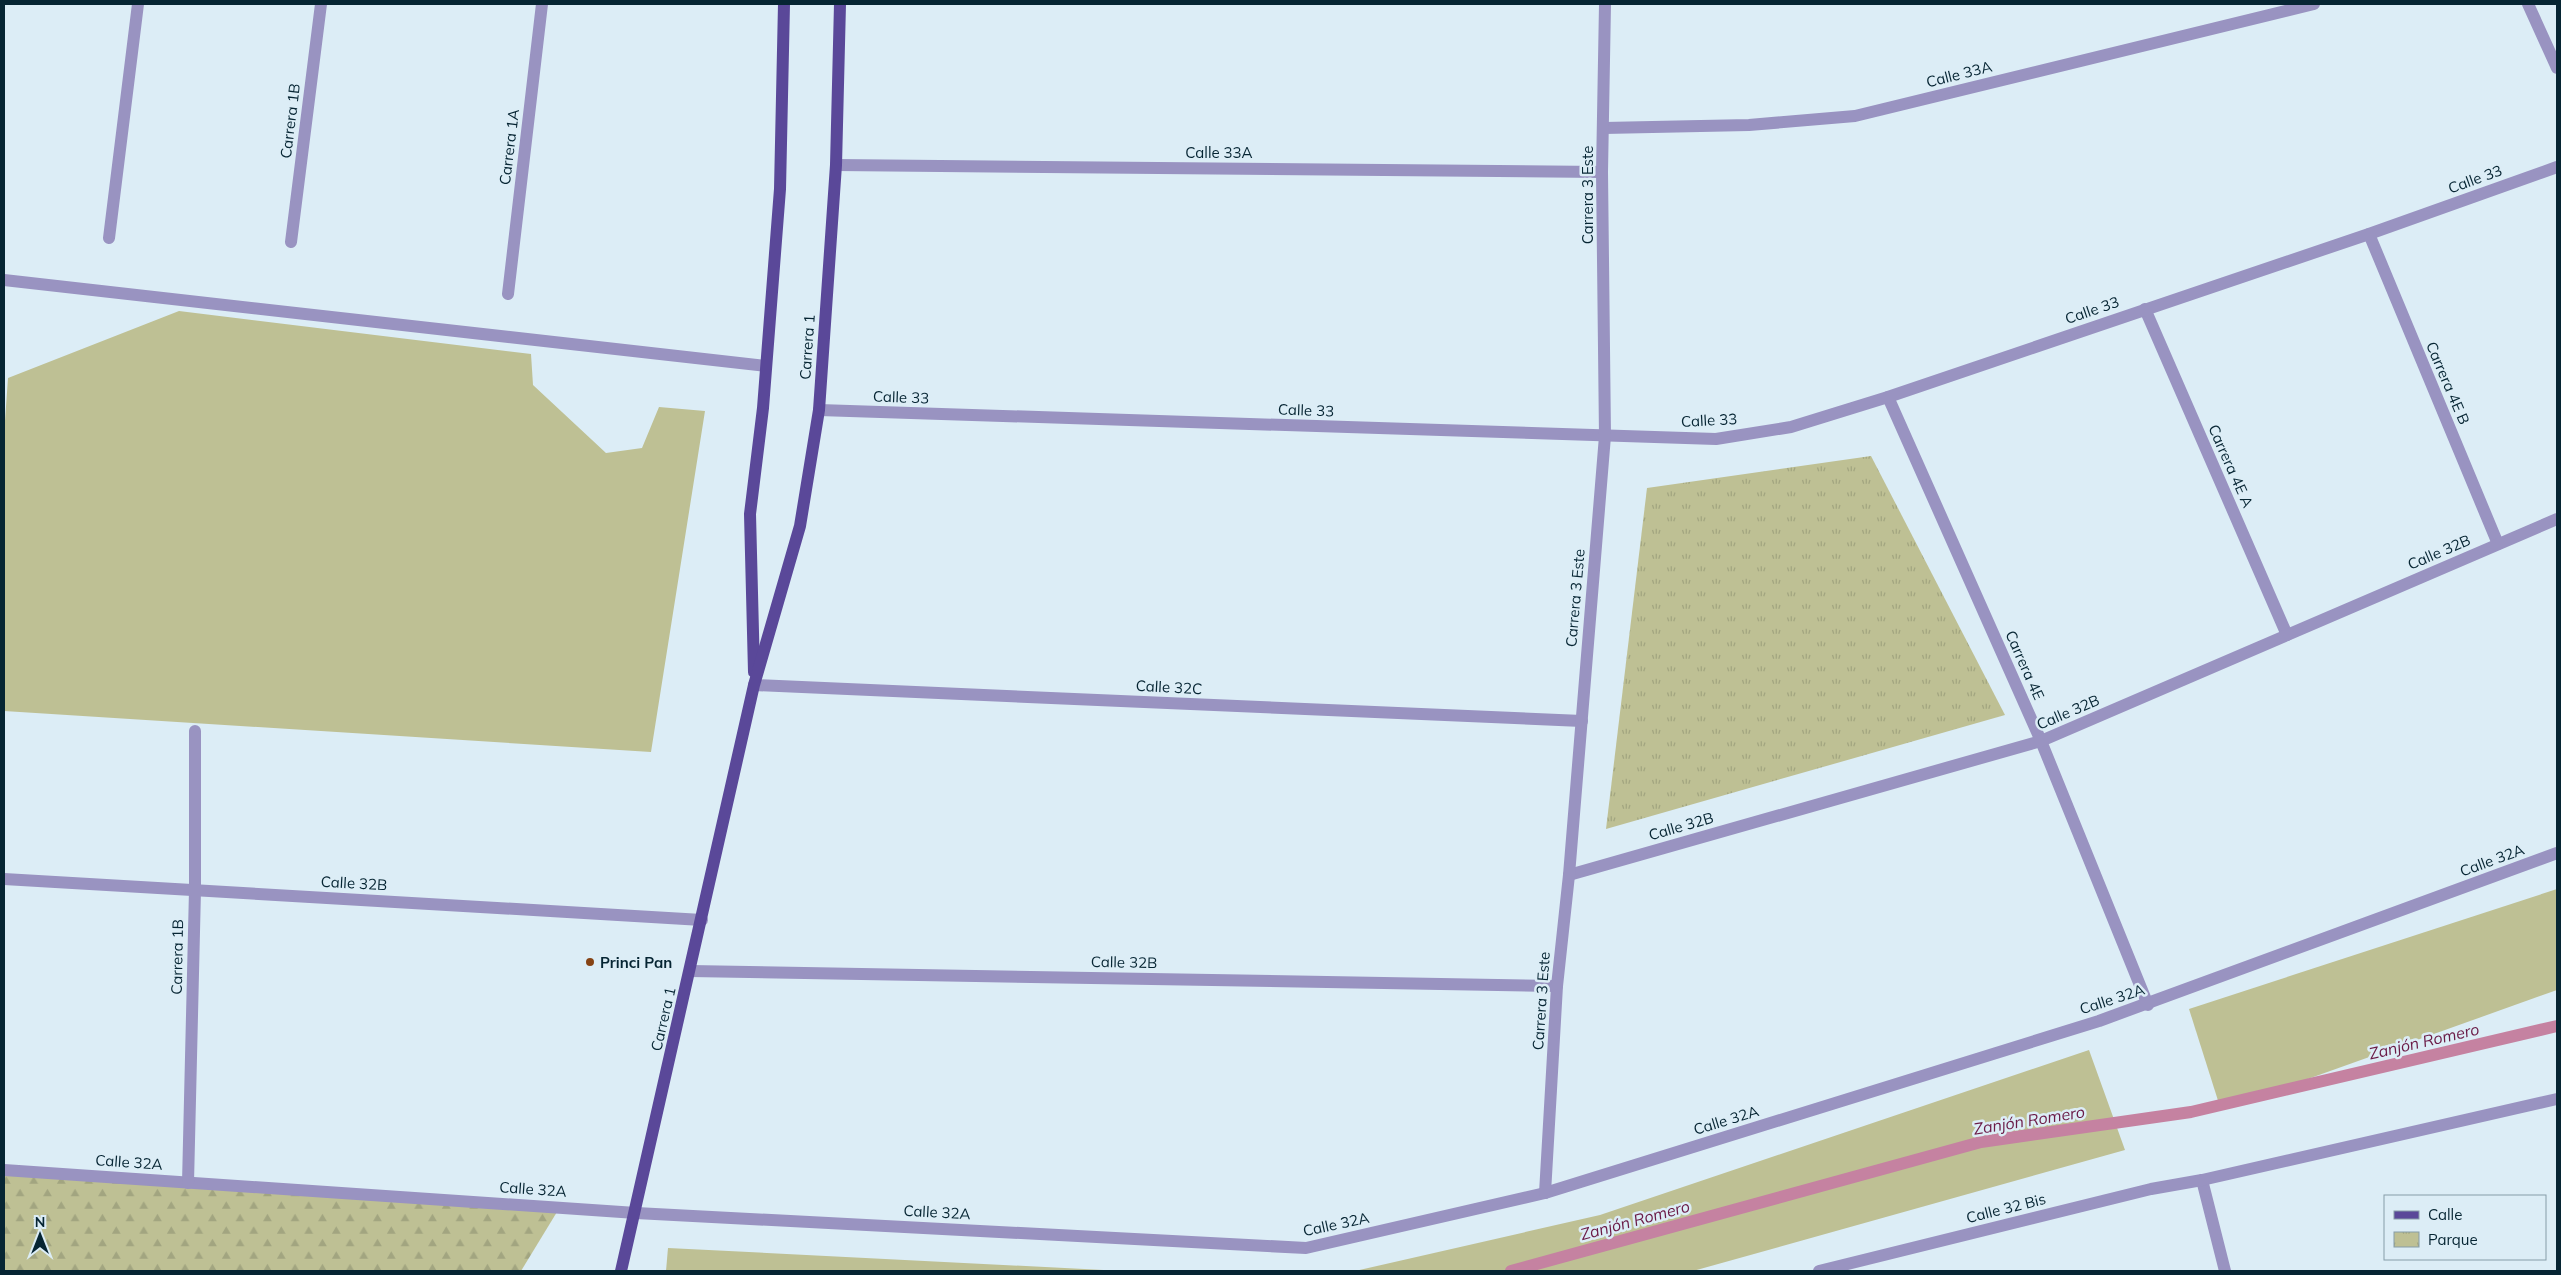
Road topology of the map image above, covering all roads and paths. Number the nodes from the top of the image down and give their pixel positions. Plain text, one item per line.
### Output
1 (138, 4) edge
2 (320, 4) edge
3 (542, 4) edge
4 (784, 4) edge
5 (840, 4) edge
6 (1606, 4) edge
7 (2314, 4) edge
8 (2528, 4) edge
9 (2557, 68) edge
10 (1604, 128) junction
11 (836, 165) junction
12 (2557, 166) edge
13 (1602, 172) junction
14 (2369, 234) junction
15 (109, 238) dead end
16 (291, 242) dead end
17 (4, 280) edge
18 (508, 294) dead end
19 (2145, 309) junction
20 (766, 366) junction
21 (1888, 397) junction
22 (819, 410) junction
23 (1604, 436) junction
24 (2557, 519) edge
25 (2498, 544) junction
26 (2287, 635) junction
27 (754, 685) junction
28 (1582, 722) junction
29 (195, 731) dead end
30 (2041, 741) junction
31 (2557, 853) edge
32 (1569, 875) junction
33 (4, 879) edge
34 (195, 890) junction
35 (702, 920) junction
36 (690, 971) junction
37 (1557, 986) junction
38 (2148, 1005) junction
39 (2557, 1099) edge
40 (4, 1170) edge
41 (2202, 1180) junction
42 (188, 1183) junction
43 (1544, 1193) junction
44 (635, 1214) junction
45 (621, 1271) edge
46 (1819, 1271) edge
47 (2225, 1271) edge

1 - 15 street
2 - 16 street, Carrera 1B
3 - 18 street, Carrera 1A
4 - 20 main road, Carrera 1
5 - 11 main road, Carrera 1
6 - 10 street, Carrera 3 Este
7 - 10 street, Calle 33A
8 - 9 street
10 - 13 street, Carrera 3 Este
11 - 13 street, Calle 33A
11 - 22 main road, Carrera 1
12 - 14 street, Calle 33
13 - 23 street, Carrera 3 Este
14 - 19 street, Calle 33
14 - 25 street, Carrera 4E B
17 - 20 street
19 - 21 street, Calle 33
19 - 26 street, Carrera 4E A
20 - 27 main road, Carrera 1
21 - 23 street, Calle 33
21 - 30 street, Carrera 4E
22 - 23 street, Calle 33
22 - 27 main road, Carrera 1
23 - 28 street, Carrera 3 Este
24 - 25 street, Calle 32B
25 - 26 street, Calle 32B
26 - 30 street, Calle 32B
27 - 28 street, Calle 32C
27 - 35 main road, Carrera 1
28 - 32 street, Carrera 3 Este
29 - 34 street, Carrera 1B
30 - 32 street, Calle 32B
30 - 38 street, Carrera 4E
31 - 38 street, Calle 32A
32 - 37 street, Carrera 3 Este
33 - 34 street, Calle 32B
34 - 35 street, Calle 32B
34 - 42 street, Carrera 1B
35 - 36 main road, Carrera 1
36 - 37 street, Calle 32B
36 - 44 main road, Carrera 1
37 - 43 street, Carrera 3 Este
38 - 43 street, Calle 32A
39 - 41 street, Calle 32 Bis
40 - 42 street, Calle 32A
41 - 46 street, Calle 32 Bis
41 - 47 street
42 - 44 street, Calle 32A
43 - 44 street, Calle 32A
44 - 45 main road, Carrera 1

